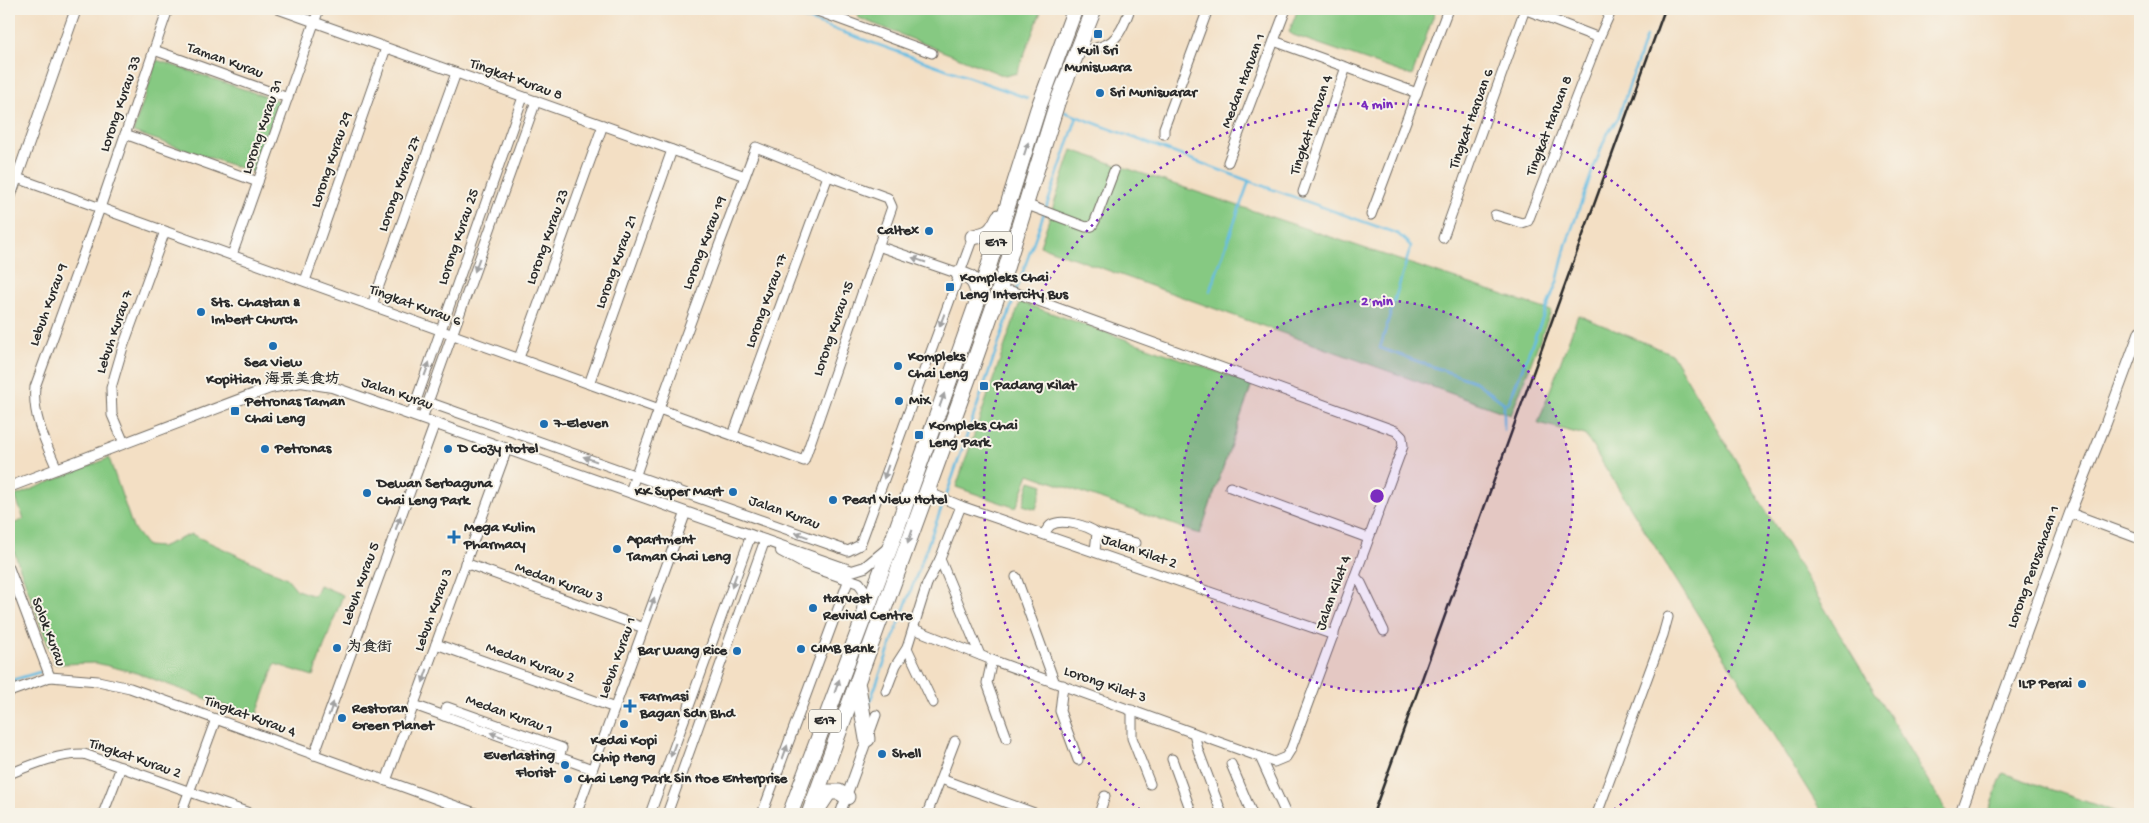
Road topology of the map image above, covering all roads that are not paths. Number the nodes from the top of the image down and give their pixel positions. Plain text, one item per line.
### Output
1 (76, 9) edge
2 (168, 9) edge
3 (278, 9) edge
4 (319, 9) edge
5 (812, 9) edge
6 (1075, 9) edge
7 (1094, 9) edge
8 (1130, 9) edge
9 (1208, 9) edge
10 (1286, 9) edge
11 (1448, 9) edge
12 (1525, 9) edge
13 (1612, 9) edge
14 (315, 22) junction
15 (1599, 38) junction
16 (1274, 41) junction
17 (386, 48) junction
18 (154, 50) junction
19 (1077, 52) junction
20 (932, 53) dead end
21 (1346, 67) junction
22 (456, 72) junction
23 (1417, 92) junction
24 (524, 97) junction
25 (288, 98) junction
26 (536, 101) junction
27 (603, 125) junction
28 (125, 134) junction
29 (1164, 134) dead end
30 (672, 150) junction
31 (1228, 162) dead end
32 (1114, 171) dead end
33 (745, 176) junction
34 (828, 176) junction
35 (17, 178) junction
36 (258, 182) junction
37 (1013, 188) junction
38 (1303, 192) dead end
39 (9, 200) edge
40 (1025, 204) junction
41 (892, 207) joint
42 (100, 208) junction
43 (1371, 215) dead end
44 (1495, 216) dead end
45 (166, 231) junction
46 (973, 237) joint
47 (1443, 238) dead end
48 (878, 246) junction
49 (232, 255) junction
50 (960, 274) junction
51 (305, 282) junction
52 (1012, 294) junction
53 (979, 297) junction
54 (372, 305) junction
55 (441, 330) junction
56 (2140, 330) edge
57 (452, 334) junction
58 (520, 358) junction
59 (589, 384) junction
60 (428, 402) junction
61 (659, 409) junction
62 (411, 415) junction
63 (422, 419) junction
64 (435, 423) junction
65 (733, 435) junction
66 (124, 443) junction
67 (507, 449) junction
68 (804, 461) joint
69 (57, 469) junction
70 (636, 475) junction
71 (9, 487) edge
72 (1230, 487) dead end
73 (630, 492) junction
74 (936, 495) junction
75 (961, 506) junction
76 (727, 508) junction
77 (686, 512) junction
78 (2070, 512) junction
79 (721, 524) junction
80 (1096, 533) junction
81 (1044, 534) junction
82 (751, 535) junction
83 (1368, 538) junction
84 (2140, 539) edge
85 (765, 540) junction
86 (1136, 543) dead end
87 (775, 545) junction
88 (891, 545) junction
89 (1095, 551) junction
90 (940, 559) junction
91 (465, 563) junction
92 (9, 568) edge
93 (1355, 576) junction
94 (1016, 577) dead end
95 (849, 579) junction
96 (1668, 617) dead end
97 (644, 628) junction
98 (859, 628) junction
99 (914, 629) junction
100 (1384, 632) dead end
101 (1334, 635) junction
102 (436, 644) junction
103 (907, 648) junction
104 (980, 655) junction
105 (992, 660) junction
106 (50, 678) junction
107 (1054, 681) junction
108 (857, 683) junction
109 (1063, 685) junction
110 (886, 691) dead end
111 (9, 692) edge
112 (933, 703) dead end
113 (414, 705) junction
114 (615, 708) junction
115 (1132, 710) junction
116 (876, 715) dead end
117 (216, 719) junction
118 (1194, 733) junction
119 (1007, 738) dead end
120 (867, 739) junction
121 (955, 741) dead end
122 (314, 755) junction
123 (1260, 757) junction
124 (1286, 757) joint
125 (1172, 759) dead end
126 (1078, 760) dead end
127 (1231, 764) dead end
128 (121, 767) junction
129 (592, 769) junction
130 (9, 774) edge
131 (941, 779) junction
132 (386, 781) junction
133 (1150, 784) dead end
134 (189, 792) junction
135 (1106, 796) dead end
136 (847, 797) junction
137 (103, 814) edge
138 (181, 814) edge
139 (252, 814) edge
140 (478, 814) edge
141 (576, 814) edge
142 (650, 814) edge
143 (667, 814) edge
144 (762, 814) edge
145 (790, 814) edge
146 (809, 814) edge
147 (815, 814) edge
148 (840, 814) edge
149 (927, 814) edge
150 (1037, 814) edge
151 (1099, 814) edge
152 (1192, 814) edge
153 (1222, 814) edge
154 (1252, 814) edge
155 (1286, 814) edge
156 (1597, 814) edge
157 (1960, 814) edge

1 - 35 street
2 - 18 street, Lorong Kurau 33
3 - 14 street, Tingkat Kurau 8
4 - 14 street, Lorong Kurau 31
5 - 20 street
37 -> 6 highway, E17
7 - 19 highway, E17
8 - 19 street
9 - 29 street
10 - 16 street, Medan Haruan 1
11 - 23 street
12 - 15 street
12 - 47 street, Tingkat Haruan 6
13 - 15 street, Tingkat Haruan 8
14 - 17 street, Tingkat Kurau 8
14 - 25 street, Lorong Kurau 31
15 - 44 street, Tingkat Haruan 8
16 - 21 street
16 - 31 street, Medan Haruan 1
17 - 22 street, Tingkat Kurau 8
17 - 51 street, Lorong Kurau 29
18 - 25 street, Taman Kurau
18 - 28 street, Lorong Kurau 33
19 - 40 highway, E17
21 - 23 street
21 - 38 street, Tingkat Haruan 4
22 - 24 street, Tingkat Kurau 8
22 - 54 street, Lorong Kurau 27
23 - 43 street
24 - 26 street, Tingkat Kurau 8
24 - 55 street, Lorong Kurau 25
25 - 36 street, Lorong Kurau 31
26 - 27 street, Tingkat Kurau 8
26 -> 57 street, Lorong Kurau 25
27 - 30 street, Tingkat Kurau 8
27 - 58 street, Lorong Kurau 23
28 - 36 street
28 - 42 street, Lorong Kurau 33
30 - 33 street, Tingkat Kurau 8
30 - 59 street, Lorong Kurau 21
32 - 40 street
33 - 34 street, Lorong Kurau 19
33 - 61 street, Lorong Kurau 19
34 - 41 street, Lorong Kurau 19
34 - 65 street, Lorong Kurau 17
35 - 39 street
35 - 42 street, Tingkat Kurau 6
36 - 49 street, Lorong Kurau 31
37 - 46 highway
37 - 53 highway, E17
40 - 52 highway, E17
41 - 48 street, Lorong Kurau 15
42 - 45 street, Tingkat Kurau 6
42 - 69 street, Lebuh Kurau 9
45 - 49 street, Tingkat Kurau 6
45 - 66 street, Lebuh Kurau 7
46 - 50 street
50 -> 48 street
48 - 68 street, Lorong Kurau 15
49 - 51 street, Tingkat Kurau 6
50 - 53 highway
50 -> 76 street, Jalan Kurau
51 - 54 street, Tingkat Kurau 6
52 - 74 highway, E17
52 - 83 street, Jalan Kilat 4
88 -> 53 highway, E17
54 - 55 street, Tingkat Kurau 6
55 - 57 street, Tingkat Kurau 6
62 -> 55 street, Lorong Kurau 25
56 - 78 street, Lorong Perusahaan 1
57 - 58 street, Tingkat Kurau 6
57 - 60 street, Lorong Kurau 25
58 - 59 street, Tingkat Kurau 6
59 - 61 street, Tingkat Kurau 6
60 - 63 street, Lorong Kurau 25
70 -> 60 street, Jalan Kurau
61 - 65 street, Tingkat Kurau 6
61 - 70 street, Lorong Kurau 19
62 - 63 street, Jalan Kurau
62 - 66 street, Jalan Kurau
63 - 64 street, Jalan Kurau
64 - 67 street, Jalan Kurau
122 -> 64 street, Lebuh Kurau 5
65 - 68 street, Tingkat Kurau 6
66 - 69 street, Jalan Kurau
67 - 73 street, Jalan Kurau
67 - 91 street, Lebuh Kurau 3
69 - 71 street, Jalan Kurau
70 - 73 street, Lorong Kurau 19
70 - 76 street, Jalan Kurau
72 - 83 street
73 - 77 street, Jalan Kurau
74 - 75 street, Jalan Kilat 2
74 -> 108 highway, E17
75 - 81 street, Jalan Kilat 2
75 - 90 street
76 - 79 street
77 - 79 street, Jalan Kurau
97 -> 77 street, Lebuh Kurau 1
78 - 84 street
78 - 157 street, Lorong Perusahaan 1
79 - 82 street, Jalan Kurau
80 - 81 street
80 - 86 street
80 - 89 street
81 - 89 street, Jalan Kilat 2
82 - 85 street, Jalan Kurau
82 -> 142 street
83 - 93 street, Jalan Kilat 4
85 - 87 street, Jalan Kurau
85 - 143 street
87 - 88 street, Jalan Kurau
87 - 95 street, Jalan Kurau
88 - 98 highway, E17
89 - 101 street, Jalan Kilat 2
90 - 99 street
90 - 104 street
91 - 97 street, Medan Kurau 3
91 - 102 street, Lebuh Kurau 3
92 - 106 street, Solok Kurau
93 - 100 street
93 - 101 street, Jalan Kilat 4
94 - 107 street
95 - 98 street
144 -> 95 street
96 - 156 street
97 - 114 street, Lebuh Kurau 1
145 -> 98 highway, E17
99 - 103 street
99 - 104 street, Lorong Kilat 3
101 - 124 street, Jalan Kilat 4
102 -> 113 street, Lebuh Kurau 3
102 - 114 street, Medan Kurau 2
103 - 110 street
103 - 112 street
104 - 105 street, Lorong Kilat 3
105 - 107 street, Lorong Kilat 3
105 - 119 street
106 - 111 street, Tingkat Kurau 4
106 - 117 street, Tingkat Kurau 4
107 - 109 street, Lorong Kilat 3
108 - 120 highway
108 - 146 highway, E17
109 - 115 street, Lorong Kilat 3
109 - 126 street
113 - 129 street, Medan Kurau 1
113 - 132 street, Lebuh Kurau 3
114 - 129 street, Lebuh Kurau 1
115 - 118 street, Lorong Kilat 3
115 - 133 street
116 - 120 street
117 - 122 street, Tingkat Kurau 4
117 - 134 street
118 - 123 street, Lorong Kilat 3
118 - 153 street
120 - 136 street
121 - 131 street
122 - 132 street, Tingkat Kurau 4
123 - 124 street, Lorong Kilat 3
123 - 155 street
125 - 152 street
127 - 154 street
128 - 130 street, Tingkat Kurau 2
128 - 134 street, Tingkat Kurau 2
128 - 137 street
129 - 141 street, Lebuh Kurau 1
131 - 149 street
131 - 150 street
132 - 140 street, Tingkat Kurau 4
134 - 138 street
134 - 139 street, Tingkat Kurau 2
135 - 151 street
136 - 147 highway
136 - 148 street

